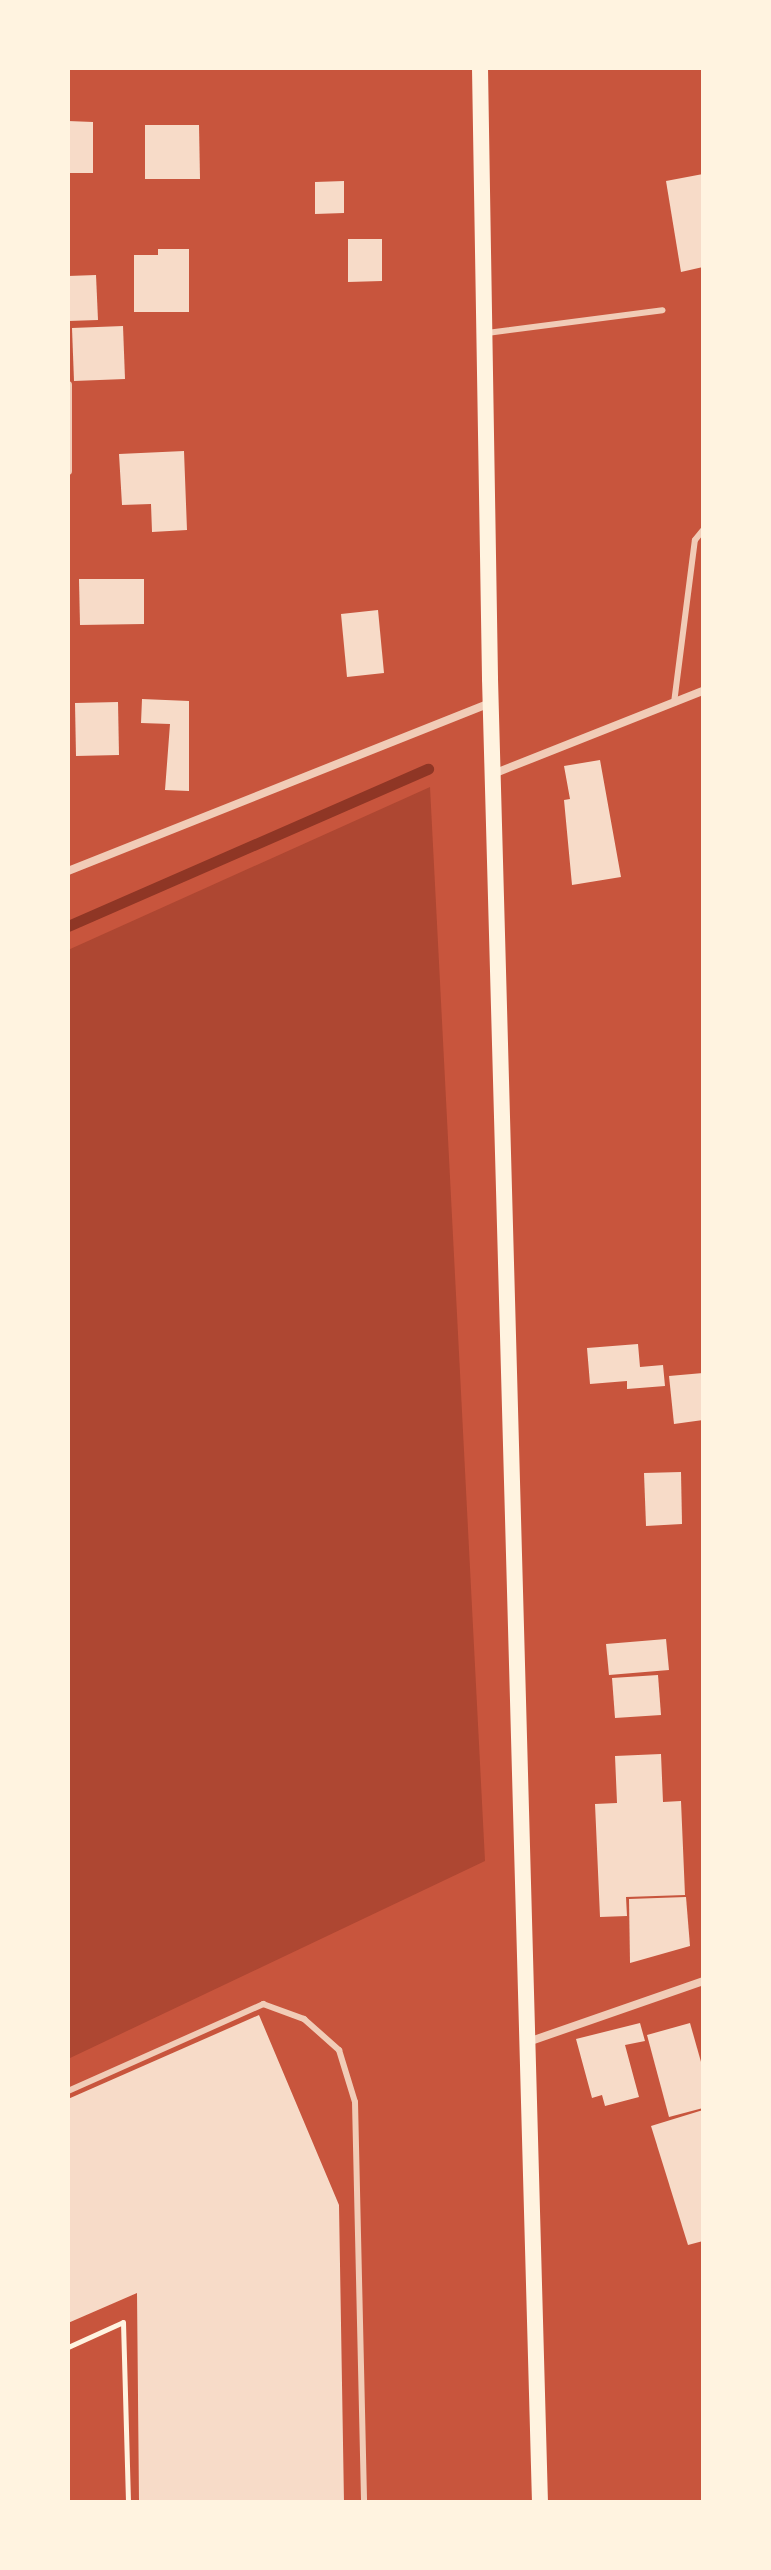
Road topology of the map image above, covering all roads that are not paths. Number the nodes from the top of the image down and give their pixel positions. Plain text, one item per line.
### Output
1 (480, 68) edge
2 (663, 310) dead end
3 (484, 333) junction
4 (68, 385) edge
5 (68, 471) edge
6 (703, 530) edge
7 (703, 691) edge
8 (491, 703) junction
9 (674, 703) junction
10 (493, 774) junction
11 (68, 871) edge
12 (703, 1981) edge
13 (528, 2042) junction
14 (68, 2091) edge
15 (364, 2502) edge
16 (540, 2502) edge

1 - 3 main road
2 - 3 lane
3 - 8 main road
4 - 5 street
6 - 9 lane
7 - 9 street
8 - 10 main road
8 - 11 street
9 - 10 street
10 - 13 main road
12 - 13 street
13 - 16 main road
14 - 15 lane

